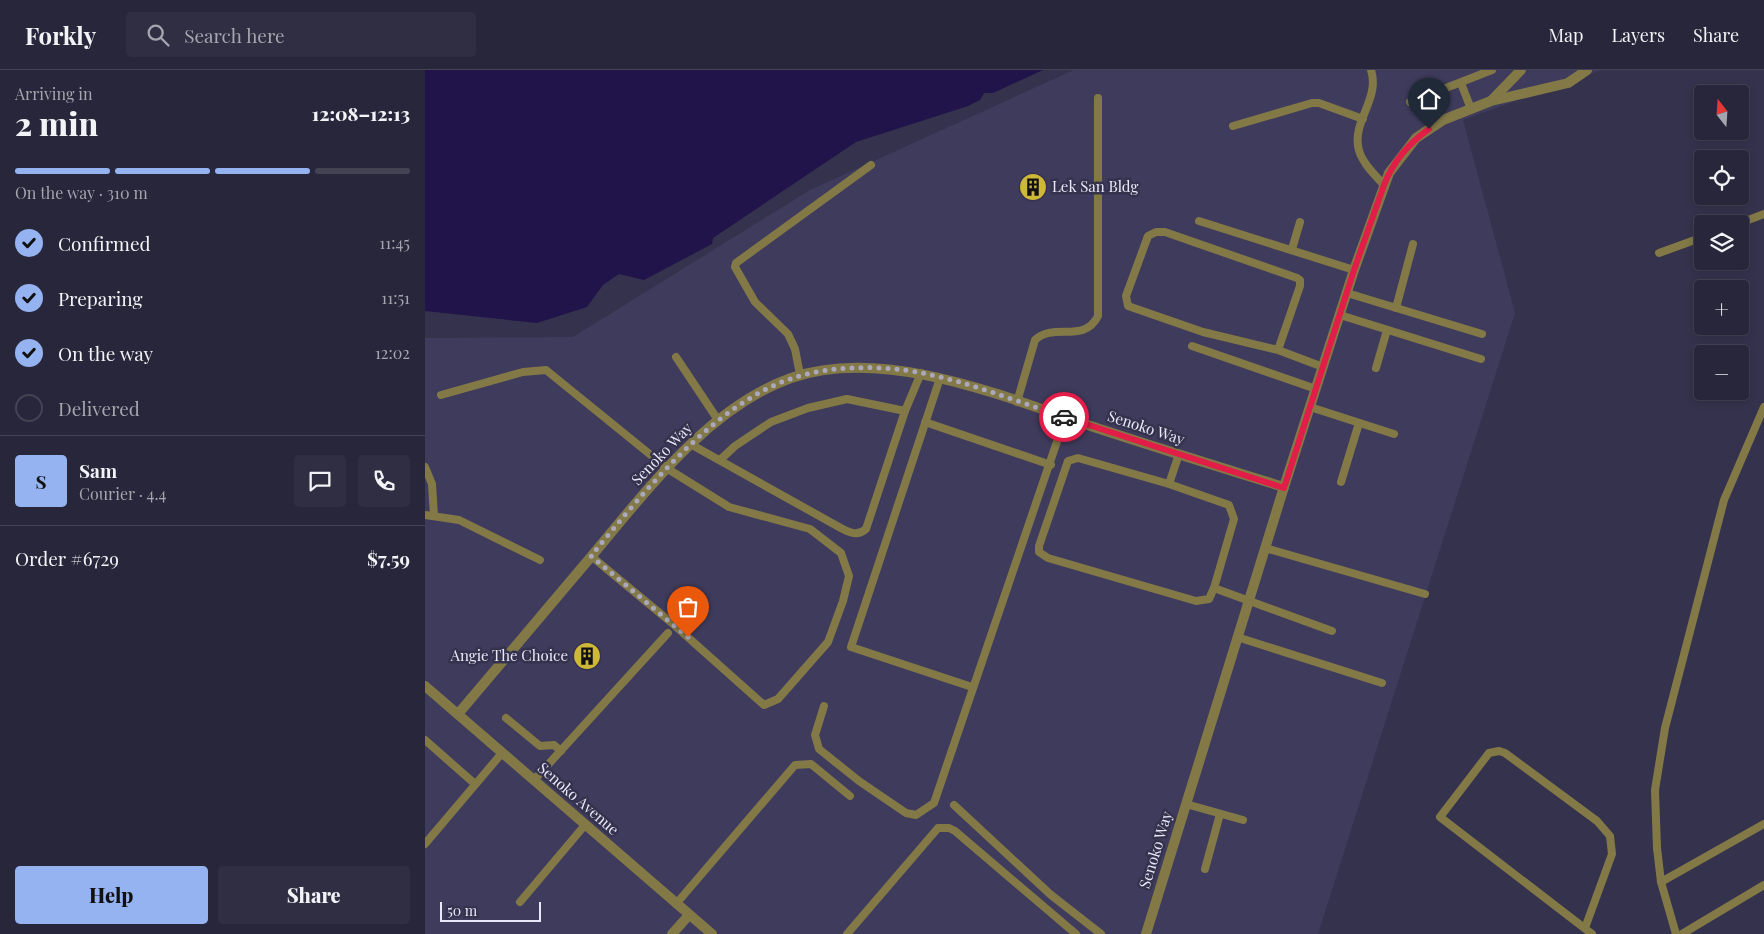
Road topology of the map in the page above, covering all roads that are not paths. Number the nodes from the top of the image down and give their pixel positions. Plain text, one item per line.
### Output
1 (1371, 70) edge
2 (1492, 70) edge
3 (1521, 70) edge
4 (1587, 70) edge
5 (1461, 83) junction
6 (1098, 98) dead end
7 (1491, 101) junction
8 (1410, 102) dead end
9 (1471, 109) junction
10 (1363, 119) junction
11 (1233, 126) dead end
12 (871, 164) dead end
13 (1384, 185) junction
14 (1764, 214) edge
15 (1749, 220) edge
16 (1199, 221) dead end
17 (1300, 222) dead end
18 (1694, 240) edge
19 (1413, 244) dead end
20 (1292, 249) junction
21 (1659, 253) dead end
22 (1354, 270) junction
23 (1347, 293) junction
24 (1396, 308) junction
25 (1340, 315) junction
26 (1387, 330) junction
27 (1482, 334) dead end
28 (1192, 346) dead end
29 (1278, 350) junction
30 (676, 357) dead end
31 (1481, 359) dead end
32 (1323, 367) junction
33 (1376, 368) dead end
34 (921, 373) junction
35 (800, 376) junction
36 (940, 378) junction
37 (1316, 389) junction
38 (441, 394) dead end
39 (1017, 402) junction
40 (1764, 406) edge
41 (1310, 407) junction
42 (905, 411) junction
43 (1065, 418) junction
44 (718, 420) junction
45 (925, 422) junction
46 (1359, 423) junction
47 (1394, 434) dead end
48 (692, 445) junction
49 (1179, 454) junction
50 (720, 460) junction
51 (1051, 465) junction
52 (425, 466) edge
53 (668, 469) junction
54 (1341, 482) dead end
55 (1169, 484) junction
56 (1284, 488) junction
57 (425, 515) edge
58 (434, 516) junction
59 (1265, 548) junction
60 (591, 556) junction
61 (540, 560) dead end
62 (1214, 588) junction
63 (1425, 594) dead end
64 (1249, 600) junction
65 (1332, 631) dead end
66 (668, 633) dead end
67 (1237, 638) junction
68 (1382, 683) dead end
69 (425, 686) edge
70 (972, 687) junction
71 (824, 706) dead end
72 (458, 714) junction
73 (506, 718) dead end
74 (425, 740) edge
75 (561, 751) junction
76 (502, 753) junction
77 (534, 780) junction
78 (475, 784) junction
79 (850, 796) dead end
80 (1186, 804) junction
81 (954, 805) dead end
82 (1220, 814) junction
83 (1243, 820) dead end
84 (1764, 824) edge
85 (585, 825) junction
86 (425, 844) edge
87 (1205, 869) dead end
88 (1661, 882) junction
89 (1764, 885) edge
90 (520, 902) dead end
91 (676, 904) junction
92 (689, 915) junction
93 (1585, 928) junction
94 (672, 934) edge
95 (712, 934) edge
96 (847, 934) edge
97 (1076, 934) edge
98 (1101, 934) edge
99 (1146, 934) edge
100 (1593, 934) edge
101 (1676, 934) edge
102 (1682, 934) edge

1 - 10 lane
2 - 5 lane
3 - 7 street, Senoko Way
4 - 7 street, Senoko Way
5 - 8 lane
5 - 9 lane
6 - 39 lane
7 - 9 street, Senoko Way
9 - 13 street, Senoko Way
10 - 11 lane
10 - 13 lane
12 - 35 lane
13 - 22 street, Senoko Way
14 - 15 lane
16 - 20 lane
17 - 20 lane
18 - 21 lane
19 - 24 lane
20 - 22 lane
22 - 23 street, Senoko Way
23 - 24 lane
23 - 25 street, Senoko Way
24 - 27 lane
25 - 26 lane
25 - 32 street, Senoko Way
26 - 31 lane
26 - 33 lane
28 - 37 lane
29 - 29 lane
29 - 32 lane
30 - 44 lane
32 - 37 street, Senoko Way
34 - 35 street, Senoko Way
34 - 36 street, Senoko Way
34 - 42 lane
35 - 44 street, Senoko Way
36 - 39 street, Senoko Way
36 - 45 lane
37 - 41 street, Senoko Way
38 - 53 lane
39 - 43 street, Senoko Way
40 - 88 lane
41 - 46 lane
41 - 56 street, Senoko Way
42 - 50 lane
42 - 50 lane
43 - 49 street, Senoko Way
43 - 51 lane
44 - 48 street, Senoko Way
45 - 51 lane
45 - 70 lane
46 - 47 lane
46 - 54 lane
48 - 50 lane
48 - 53 street, Senoko Way
49 - 55 lane
49 - 56 street, Senoko Way
51 - 70 lane
52 - 58 lane
53 - 60 street, Senoko Way
53 - 60 lane
55 - 62 lane
55 - 62 lane
56 - 59 street, Senoko Way
57 - 58 lane
58 - 61 lane
59 - 63 lane
59 - 64 street, Senoko Way
60 - 72 street, Senoko Way
62 - 64 lane
64 - 65 lane
64 - 67 street, Senoko Way
66 - 75 lane
67 - 68 lane
67 - 80 street, Senoko Way
69 - 72 street, Senoko Avenue
70 - 71 lane
72 - 76 street, Senoko Avenue
73 - 75 lane
74 - 78 lane
75 - 77 lane
76 - 77 street, Senoko Avenue
76 - 78 lane
77 - 85 street, Senoko Avenue
78 - 86 lane
79 - 91 lane
80 - 82 lane
80 - 99 street, Senoko Way
81 - 98 lane
82 - 83 lane
82 - 87 lane
84 - 88 lane
85 - 90 lane
85 - 91 street, Senoko Avenue
88 - 101 lane
89 - 102 lane
91 - 92 street, Senoko Avenue
92 - 94 street
92 - 95 street, Senoko Avenue
93 - 93 lane
93 - 100 lane
96 - 97 lane

